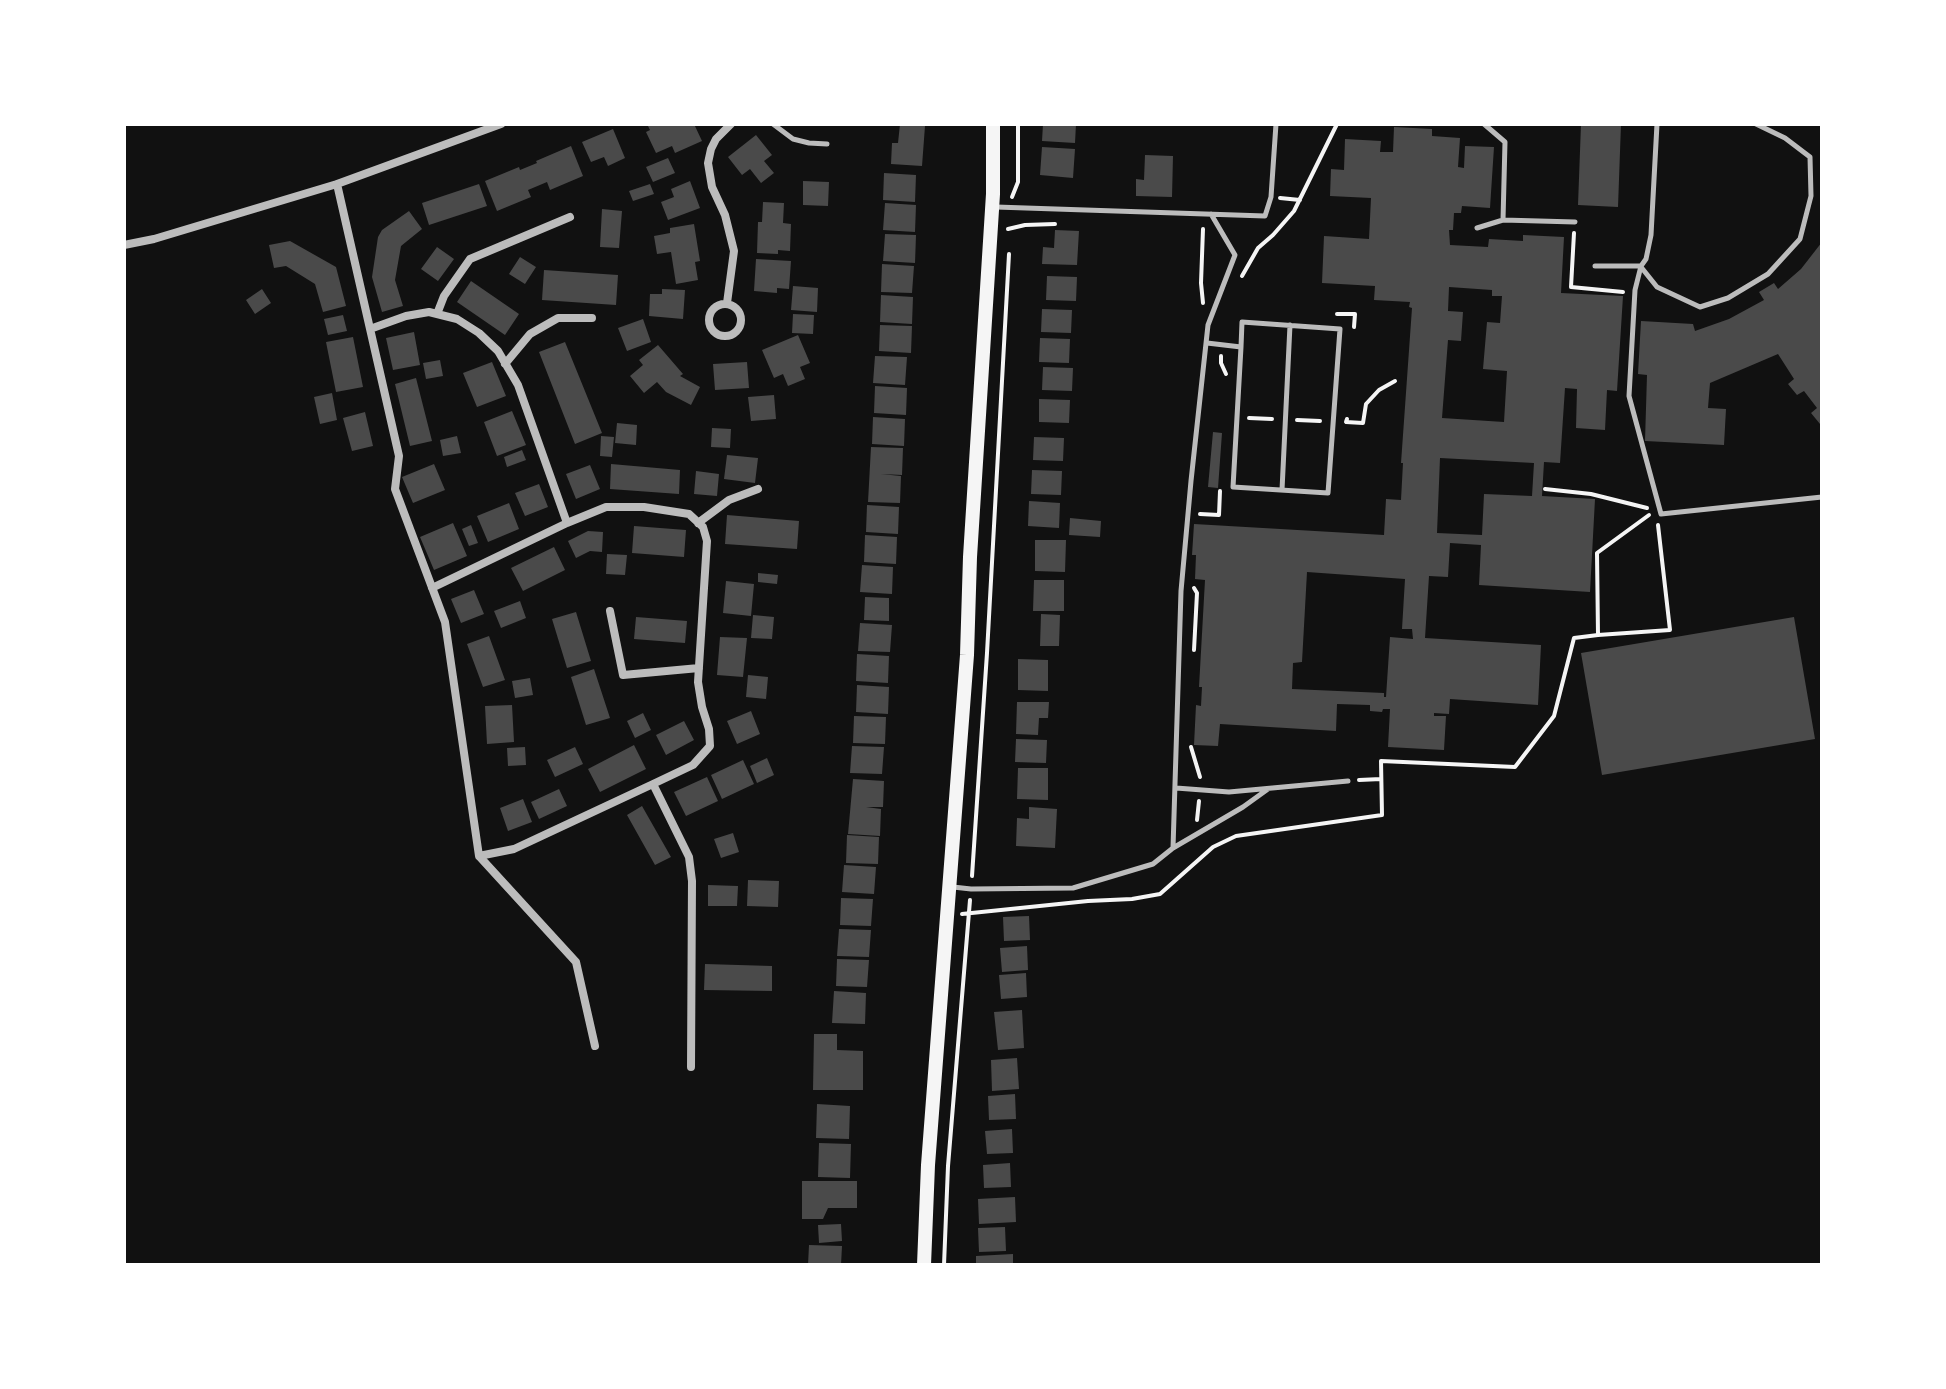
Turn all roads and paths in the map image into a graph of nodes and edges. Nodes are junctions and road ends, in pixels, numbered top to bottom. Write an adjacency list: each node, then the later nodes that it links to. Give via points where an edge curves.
1 (501, 124): 12 (street)
2 (731, 124): 25 (street, via 716,139 708,163 734,251)
3 (773, 124): 11 (lane, via 793,139)
4 (993, 124): 14 (main road)
5 (1018, 124): 13 (path, via 1018,182)
6 (1276, 124): 15 (lane, via 1265,216)
7 (1337, 124): 23 (path, via 1294,211 1258,248)
8 (1484, 124): 17 (lane, via 1505,142)
9 (1657, 124): 22 (lane, via 1651,235)
10 (1756, 124): 22 (lane, via 1810,157 1811,196 1800,239 1768,274 1728,298 1700,307 1657,287)
11 (827, 144)
12 (337, 184): 20 (street); 29 (street)
13 (1012, 195)
14 (991, 206): 15 (lane); 63 (main road)
15 (1211, 214): 30 (lane, via 1235,255 1208,325)
16 (570, 217): 26 (street, via 470,259)
17 (1503, 220): 18 (lane); 19 (lane)
18 (1574, 225): 24 (path, via 1571,287)
19 (1477, 228)
20 (124, 245)
21 (1595, 266): 22 (lane)
22 (1641, 266): 39 (lane, via 1629,396 1661,514)
23 (1238, 283)
24 (1629, 293)
25 (727, 303): 25 (street, via 742,319 735,333 724,336 714,332 709,318 713,309)
26 (437, 314): 29 (street, via 406,316); 32 (street, via 479,333)
27 (592, 318): 32 (street, via 558,318 530,334)
28 (1290, 325): 31 (lane, via 1242,322); 38 (lane); 38 (lane, via 1340,329 1328,493)
29 (370, 329): 44 (street, via 399,456 395,489)
30 (1207, 343): 31 (lane); 55 (lane, via 1181,591)
31 (1241, 347): 38 (lane, via 1233,487)
32 (505, 364): 41 (street, via 518,385)
33 (1226, 371): 34 (path)
34 (1225, 386)
35 (1220, 486): 40 (path, via 1219,515)
36 (758, 489): 42 (street, via 729,500)
37 (1545, 489): 47 (path, via 1591,494 1656,511 1597,553)
38 (1282, 490)
39 (1822, 497)
40 (1192, 514)
41 (567, 523): 42 (street, via 606,507 689,514); 44 (street)
42 (698, 523): 49 (street, via 707,541)
43 (1658, 525): 47 (path, via 1670,630)
44 (432, 588): 61 (street, via 445,622)
45 (610, 611): 49 (street, via 623,675)
46 (1196, 616): 48 (path)
47 (1598, 635): 51 (path, via 1574,638 1554,716 1515,767 1381,761)
48 (1193, 659)
49 (699, 668): 54 (street, via 710,746 693,765)
50 (1191, 740): 52 (path)
51 (1381, 779): 53 (path); 62 (path, via 1382,815 1236,836)
52 (1201, 780)
53 (1348, 781): 56 (lane)
54 (653, 784): 61 (street, via 514,849); 66 (street, via 689,857)
55 (1176, 788): 56 (lane); 59 (lane)
56 (1269, 788): 59 (lane)
57 (1200, 794): 58 (path)
58 (1197, 824)
59 (1173, 848): 63 (lane, via 1153,864 1073,888)
60 (1197, 851): 62 (path)
61 (479, 856): 65 (street, via 576,962)
62 (1202, 857): 64 (path, via 1160,894)
63 (950, 886): 64 (main road)
64 (947, 913): 67 (main road)
65 (595, 1046)
66 (691, 1067)
67 (924, 1265)

